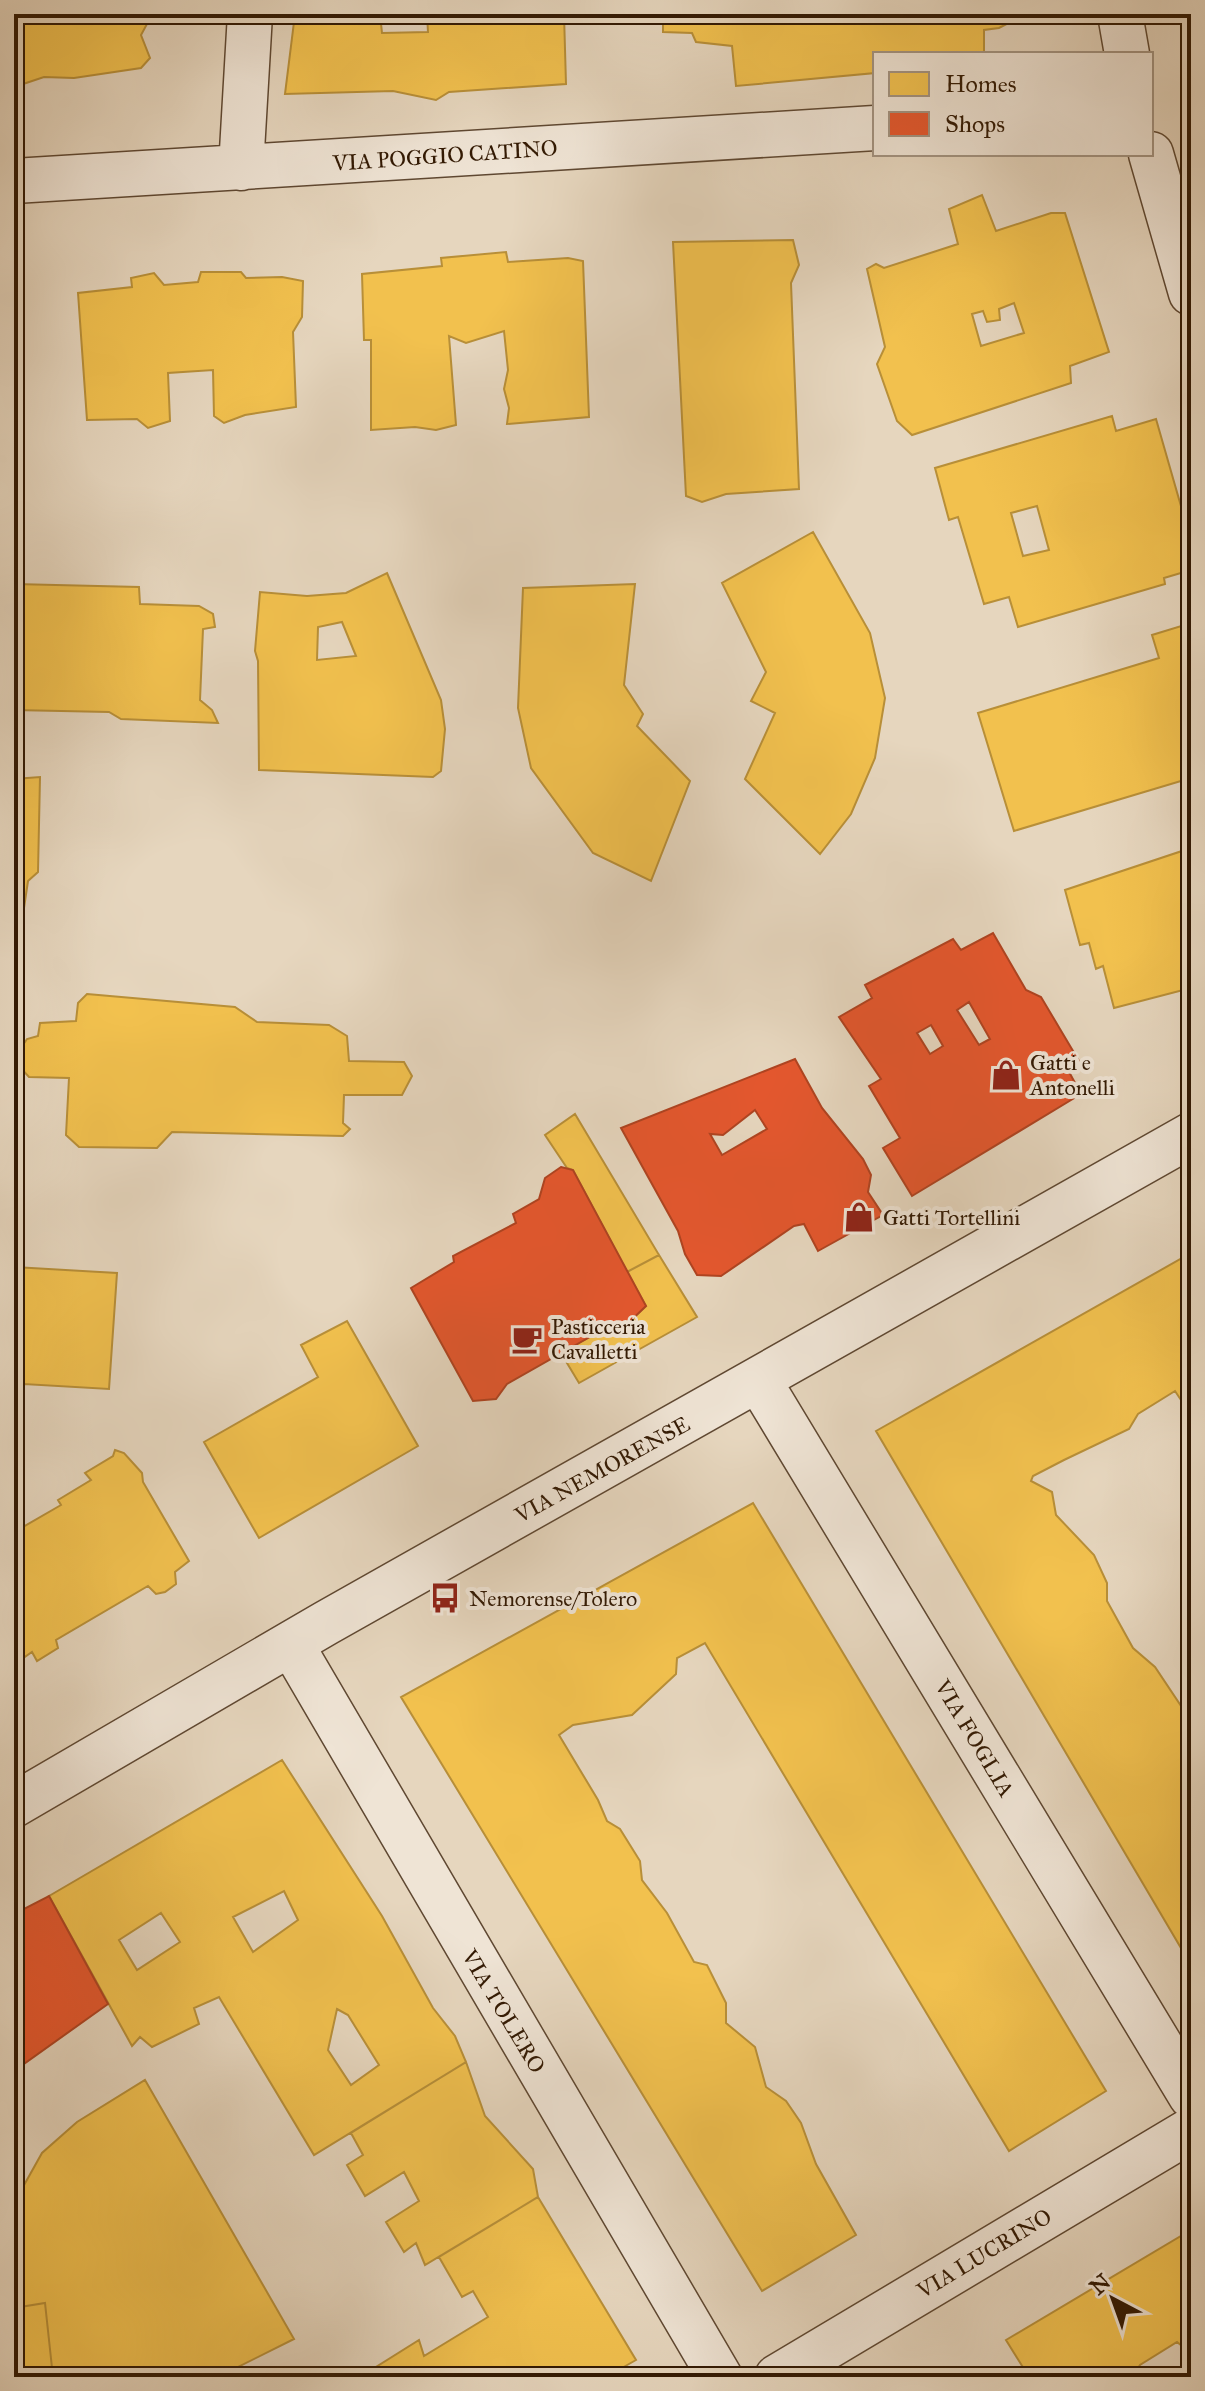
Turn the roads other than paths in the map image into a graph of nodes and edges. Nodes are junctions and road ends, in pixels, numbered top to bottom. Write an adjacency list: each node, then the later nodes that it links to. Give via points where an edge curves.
1 (250, 14): 6 (street)
2 (1120, 14): 3 (street)
3 (1127, 52)
4 (873, 128): 6 (street, VIA POGGIO CATINO)
5 (1152, 156): 8 (street)
6 (241, 168): 7 (street, VIA POGGIO CATINO)
7 (14, 181)
8 (1191, 293)
9 (1191, 1135): 10 (street, VIA NEMORENSE)
10 (759, 1381): 11 (street, VIA NEMORENSE); 13 (street, VIA FOGLIA)
11 (291, 1644): 12 (street, VIA NEMORENSE); 15 (street, VIA TOLERO)
12 (14, 1805)
13 (1191, 2096)
14 (1191, 2130): 16 (street, VIA LUCRINO)
15 (720, 2377)
16 (777, 2377)

